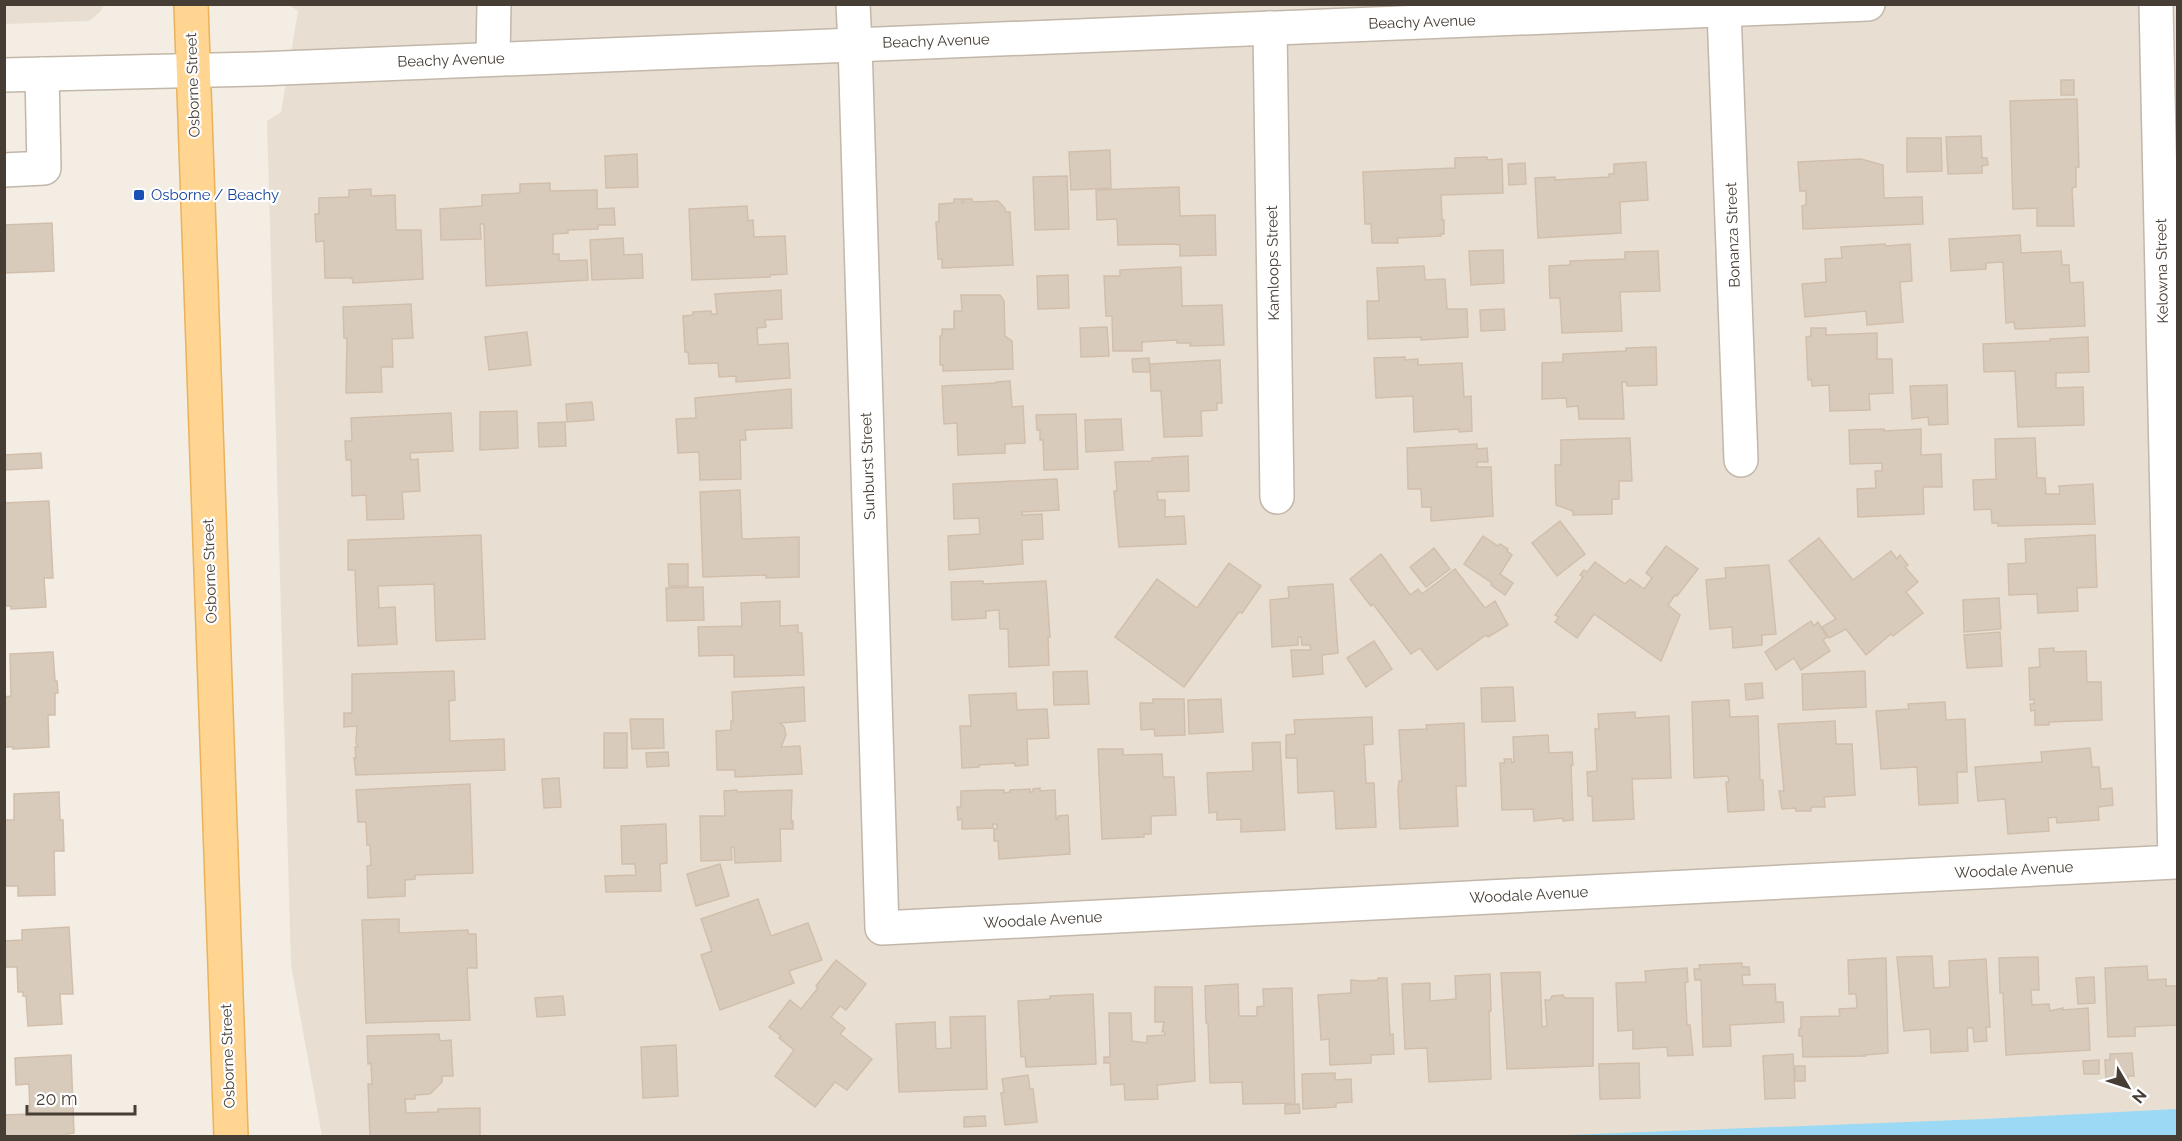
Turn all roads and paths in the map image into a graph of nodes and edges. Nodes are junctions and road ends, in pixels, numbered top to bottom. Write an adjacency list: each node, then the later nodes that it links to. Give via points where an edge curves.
1 (191, 4): 10 (main road, Osborne Street)
2 (494, 4): 9 (street)
3 (853, 4): 8 (street, Sunburst Street)
4 (1868, 4): 6 (street, Beachy Avenue)
5 (2156, 4): 16 (street, Kelowna Street)
6 (1724, 10): 7 (street, Beachy Avenue); 14 (street, Bonanza Street)
7 (1270, 28): 8 (street, Beachy Avenue); 15 (street, Kamloops Street)
8 (855, 44): 9 (street, Beachy Avenue); 17 (street, Sunburst Street)
9 (493, 59): 10 (street, Beachy Avenue)
10 (192, 71): 11 (street, Beachy Avenue); 18 (main road, Osborne Street)
11 (42, 74): 12 (street, Beachy Avenue); 13 (street, via 44,168)
12 (4, 75)
13 (4, 170)
14 (1741, 460)
15 (1277, 497)
16 (2175, 862): 17 (street, Woodale Avenue)
17 (882, 928)
18 (231, 1137)

